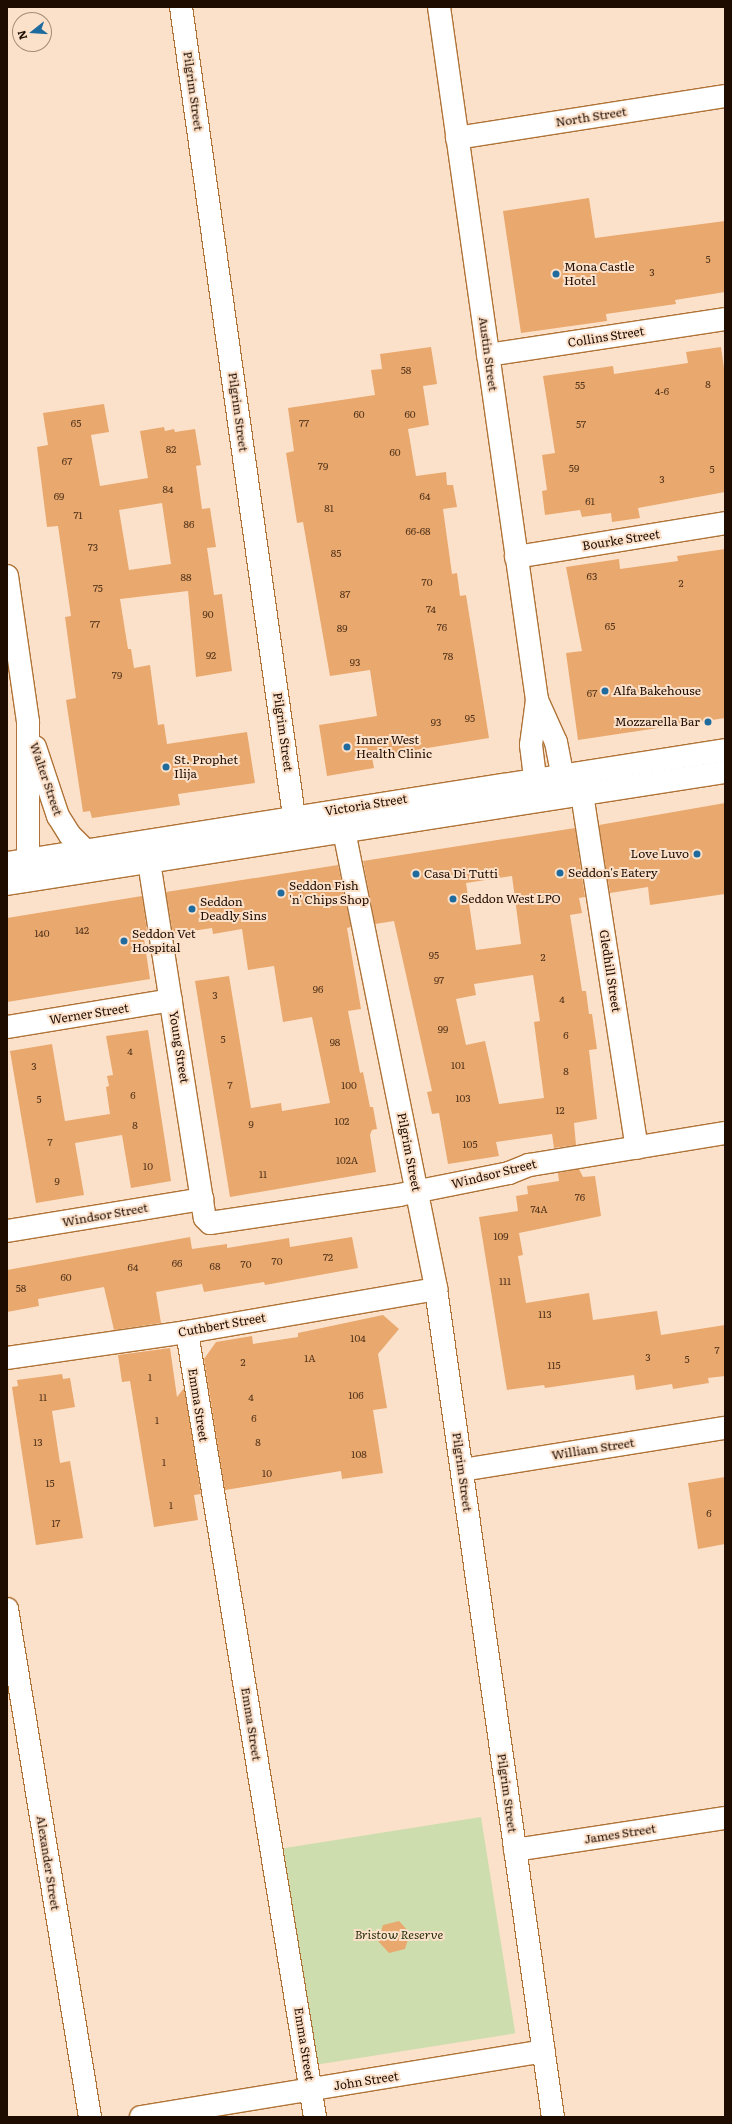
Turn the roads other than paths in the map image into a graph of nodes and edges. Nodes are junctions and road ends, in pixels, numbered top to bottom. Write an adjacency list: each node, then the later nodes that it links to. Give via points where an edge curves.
1 (181, 7): 18 (street, Pilgrim Street)
2 (439, 7): 4 (street, Austin Street)
3 (725, 96): 4 (street, North Street)
4 (457, 138): 6 (street, Austin Street)
5 (725, 319): 6 (street, Collins Street)
6 (488, 355): 8 (street, Austin Street)
7 (725, 523): 8 (street, Bourke Street)
8 (516, 557): 10 (street, Austin Street)
9 (8, 586): 11 (street, Walter Street)
10 (537, 700): 14 (street, Austin Street); 15 (street, Austin Street, via 531,745)
11 (28, 722): 20 (street, Walter Street, via 55,809 67,831); 23 (street, Walter Street)
12 (725, 750): 14 (street, Victoria Street)
13 (725, 772): 16 (street, Victoria Street)
14 (571, 773): 15 (street, Victoria Street); 16 (street, Gledhill Street); 17 (street)
15 (536, 778): 17 (street); 18 (street, Victoria Street)
16 (582, 794): 17 (street, Victoria Street); 28 (street, Gledhill Street)
17 (550, 799): 19 (street, Victoria Street)
18 (294, 816): 20 (street, Victoria Street)
19 (344, 831): 21 (street, Victoria Street); 29 (street, Pilgrim Street)
20 (86, 851): 23 (street, Victoria Street)
21 (149, 862): 23 (street, Victoria Street); 25 (street, Young Street)
22 (7, 864): 23 (street, Victoria Street)
23 (29, 870): 24 (street, Victoria Street)
24 (7, 884)
25 (171, 1000): 26 (street, Werner Street); 30 (street, Young Street)
26 (7, 1027)
27 (725, 1134): 28 (street, Windsor Street)
28 (637, 1148): 29 (street, Windsor Street, via 528,1165 509,1173)
29 (417, 1192): 31 (street, Windsor Street); 33 (street, Pilgrim Street)
30 (202, 1198): 31 (street, Young Street, via 205,1218); 32 (street, Windsor Street)
31 (216, 1224)
32 (7, 1231)
33 (436, 1289): 34 (street, Cuthbert Street); 37 (street, Pilgrim Street)
34 (186, 1332): 35 (street, Cuthbert Street); 42 (street, Emma Street)
35 (7, 1358)
36 (725, 1428): 37 (street, William Street)
37 (462, 1470): 40 (street, Pilgrim Street)
38 (7, 1609): 43 (street, Alexander Street)
39 (725, 1818): 40 (street, James Street)
40 (515, 1850): 41 (street, Pilgrim Street)
41 (544, 2051): 42 (street, John Street); 46 (street, Pilgrim Street)
42 (311, 2090): 44 (street, John Street); 45 (street, Emma Street)
43 (90, 2117)
44 (141, 2117)
45 (315, 2117)
46 (553, 2117)

